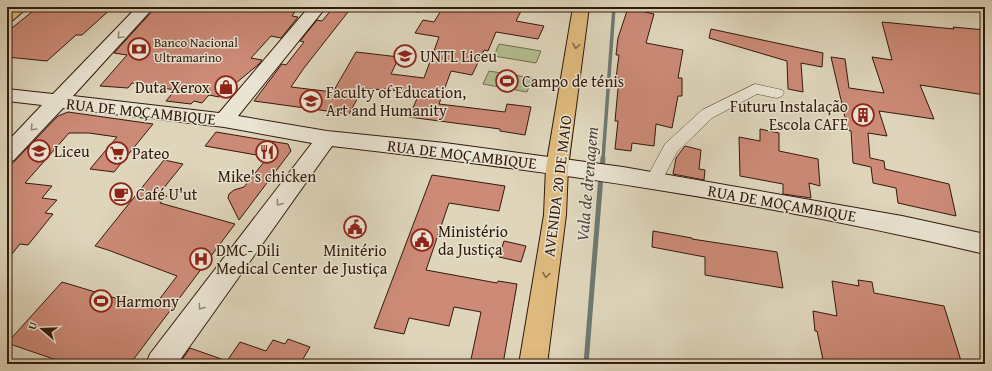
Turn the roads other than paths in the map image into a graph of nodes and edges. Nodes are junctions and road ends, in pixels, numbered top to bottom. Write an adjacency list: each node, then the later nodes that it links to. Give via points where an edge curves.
1 (20, 7): 7 (main road)
2 (146, 7): 10 (street, one-way to 10)
3 (318, 7): 11 (street)
4 (410, 7): 5 (street)
5 (423, 7)
6 (582, 7): 14 (main road, AVENIDA 20 DE MAIO, one-way to 14)
7 (7, 17)
8 (777, 94): 15 (street, via 755,89 708,114 671,148)
9 (7, 95): 10 (street, RUA DE MOÇAMBIQUE)
10 (58, 102): 11 (street, RUA DE MOÇAMBIQUE); 13 (street, one-way to 13)
11 (224, 120): 12 (street, RUA DE MOÇAMBIQUE)
12 (327, 138): 14 (street, RUA DE MOÇAMBIQUE); 17 (street, one-way to 17)
13 (7, 155)
14 (557, 167): 15 (street, RUA DE MOÇAMBIQUE); 18 (main road, AVENIDA 20 DE MAIO, one-way to 18, via 555,215)
15 (653, 181): 16 (street, RUA DE MOÇAMBIQUE, via 902,225)
16 (985, 244)
17 (160, 364)
18 (533, 364)

